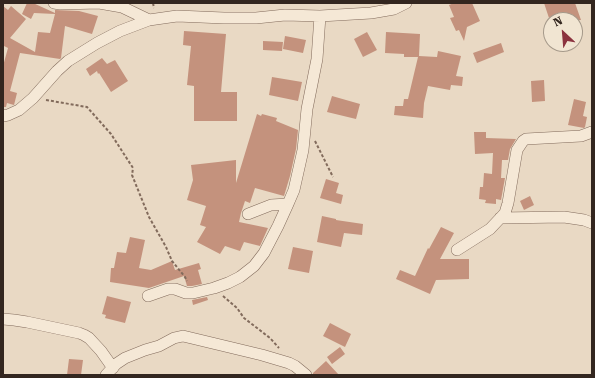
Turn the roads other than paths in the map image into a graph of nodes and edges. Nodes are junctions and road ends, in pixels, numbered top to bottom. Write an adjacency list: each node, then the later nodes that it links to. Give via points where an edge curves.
1 (54, 3): 4 (street, via 99,3 122,7)
2 (406, 3): 3 (street, via 394,9)
3 (320, 16): 4 (street, via 177,16); 7 (street, via 302,150 294,190)
4 (149, 20): 5 (street, via 120,31 68,61 19,110)
5 (3, 116)
6 (592, 132): 9 (street, via 581,136 523,141 518,150 508,203 505,213)
7 (288, 204): 8 (street, via 271,205); 12 (street, via 264,253 254,266 240,277 214,288 193,293 168,289)
8 (248, 214)
9 (500, 218): 10 (street, via 564,217); 11 (street, via 490,229)
10 (592, 224)
11 (457, 250)
12 (148, 296)
13 (3, 319): 14 (street, via 84,335 101,351)
14 (110, 371): 15 (street, via 124,358 183,336 289,363)
15 (306, 375)

